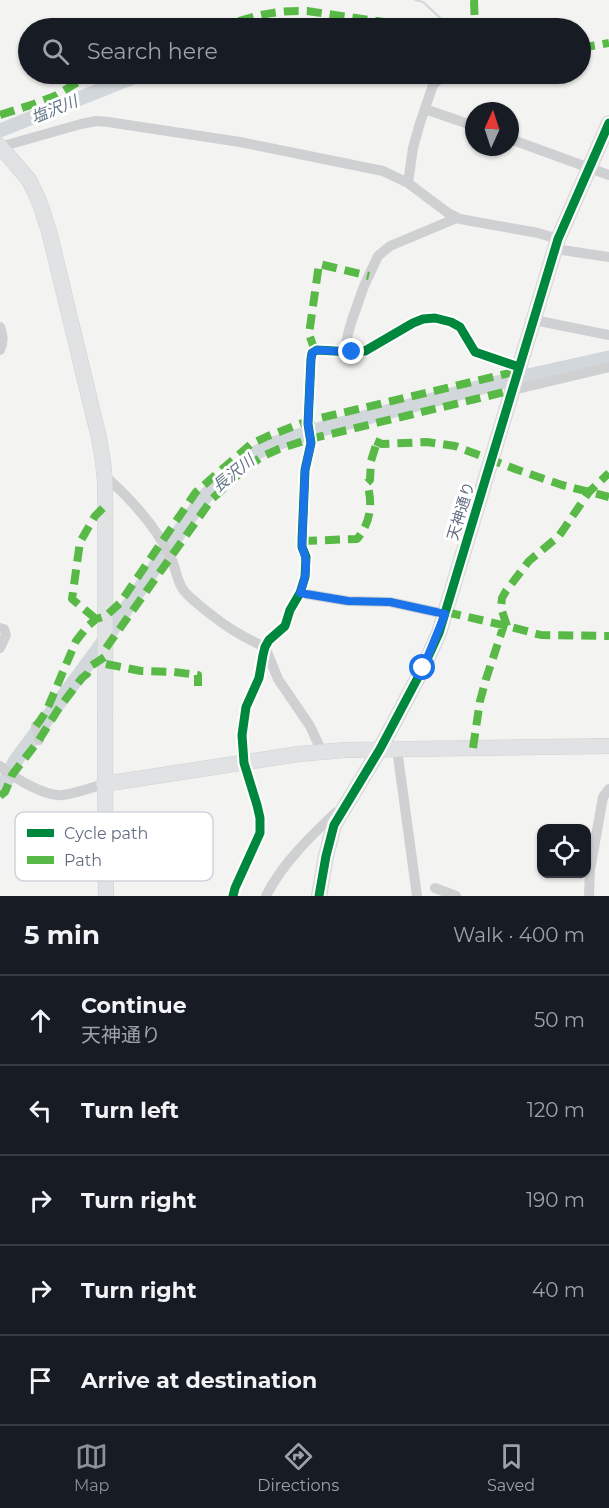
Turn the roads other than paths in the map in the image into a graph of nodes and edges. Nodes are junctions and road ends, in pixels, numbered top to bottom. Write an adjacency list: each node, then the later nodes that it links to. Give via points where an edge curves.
1 (434, 84): 2 (street)
2 (425, 109): 3 (street); 9 (street)
3 (465, 123)
4 (609, 123): 7 (street, 天神通り)
5 (519, 142): 7 (street)
6 (0, 146): 9 (street, via 81,124 108,122 240,142 383,171); 21 (street, via 28,180 49,231)
7 (589, 167): 8 (street); 11 (street, 天神通り)
8 (609, 175)
9 (408, 183): 10 (street)
10 (457, 218): 11 (street, via 538,233); 17 (street, via 390,246 378,256 352,320)
11 (556, 244): 12 (street); 13 (street, 天神通り)
12 (609, 258)
13 (534, 320): 15 (street); 19 (street, 天神通り)
14 (0, 327): 16 (street)
15 (609, 335)
16 (0, 350)
17 (345, 351): 19 (street, via 364,351 413,323 435,318 460,327 475,352); 22 (street, via 312,353 308,424 311,443 305,470 302,541 306,557)
18 (609, 367): 20 (street)
19 (519, 369): 20 (street, 天神通り)
20 (513, 389): 23 (street, 天神通り)
21 (105, 476): 25 (street, via 144,516 164,545 186,593 224,625); 35 (street)
22 (300, 593): 23 (street, via 348,601 390,602); 25 (street, via 285,626)
23 (445, 614): 30 (street, 天神通り, via 423,668)
24 (0, 628): 26 (street, via 6,635)
25 (265, 647): 32 (street, via 278,679 310,726); 33 (street, via 259,678 246,707)
26 (0, 648)
27 (36, 726): 28 (street)
28 (39, 739)
29 (609, 746): 31 (street)
30 (380, 749): 31 (street); 32 (street); 37 (street, 天神通り)
31 (397, 749): 45 (street)
32 (322, 752): 33 (street)
33 (244, 763): 35 (street); 42 (street, via 260,818 260,833)
34 (5, 770): 35 (street, via 48,794 62,795)
35 (104, 784): 38 (street)
36 (609, 789): 47 (street, via 603,797)
37 (344, 808): 43 (street, via 334,813 299,849); 44 (street, 天神通り, via 330,838)
38 (104, 812)
39 (106, 881): 41 (street)
40 (435, 888): 46 (street)
41 (106, 896)
42 (233, 896)
43 (266, 896)
44 (320, 896)
45 (417, 896)
46 (456, 896)
47 (589, 896)

